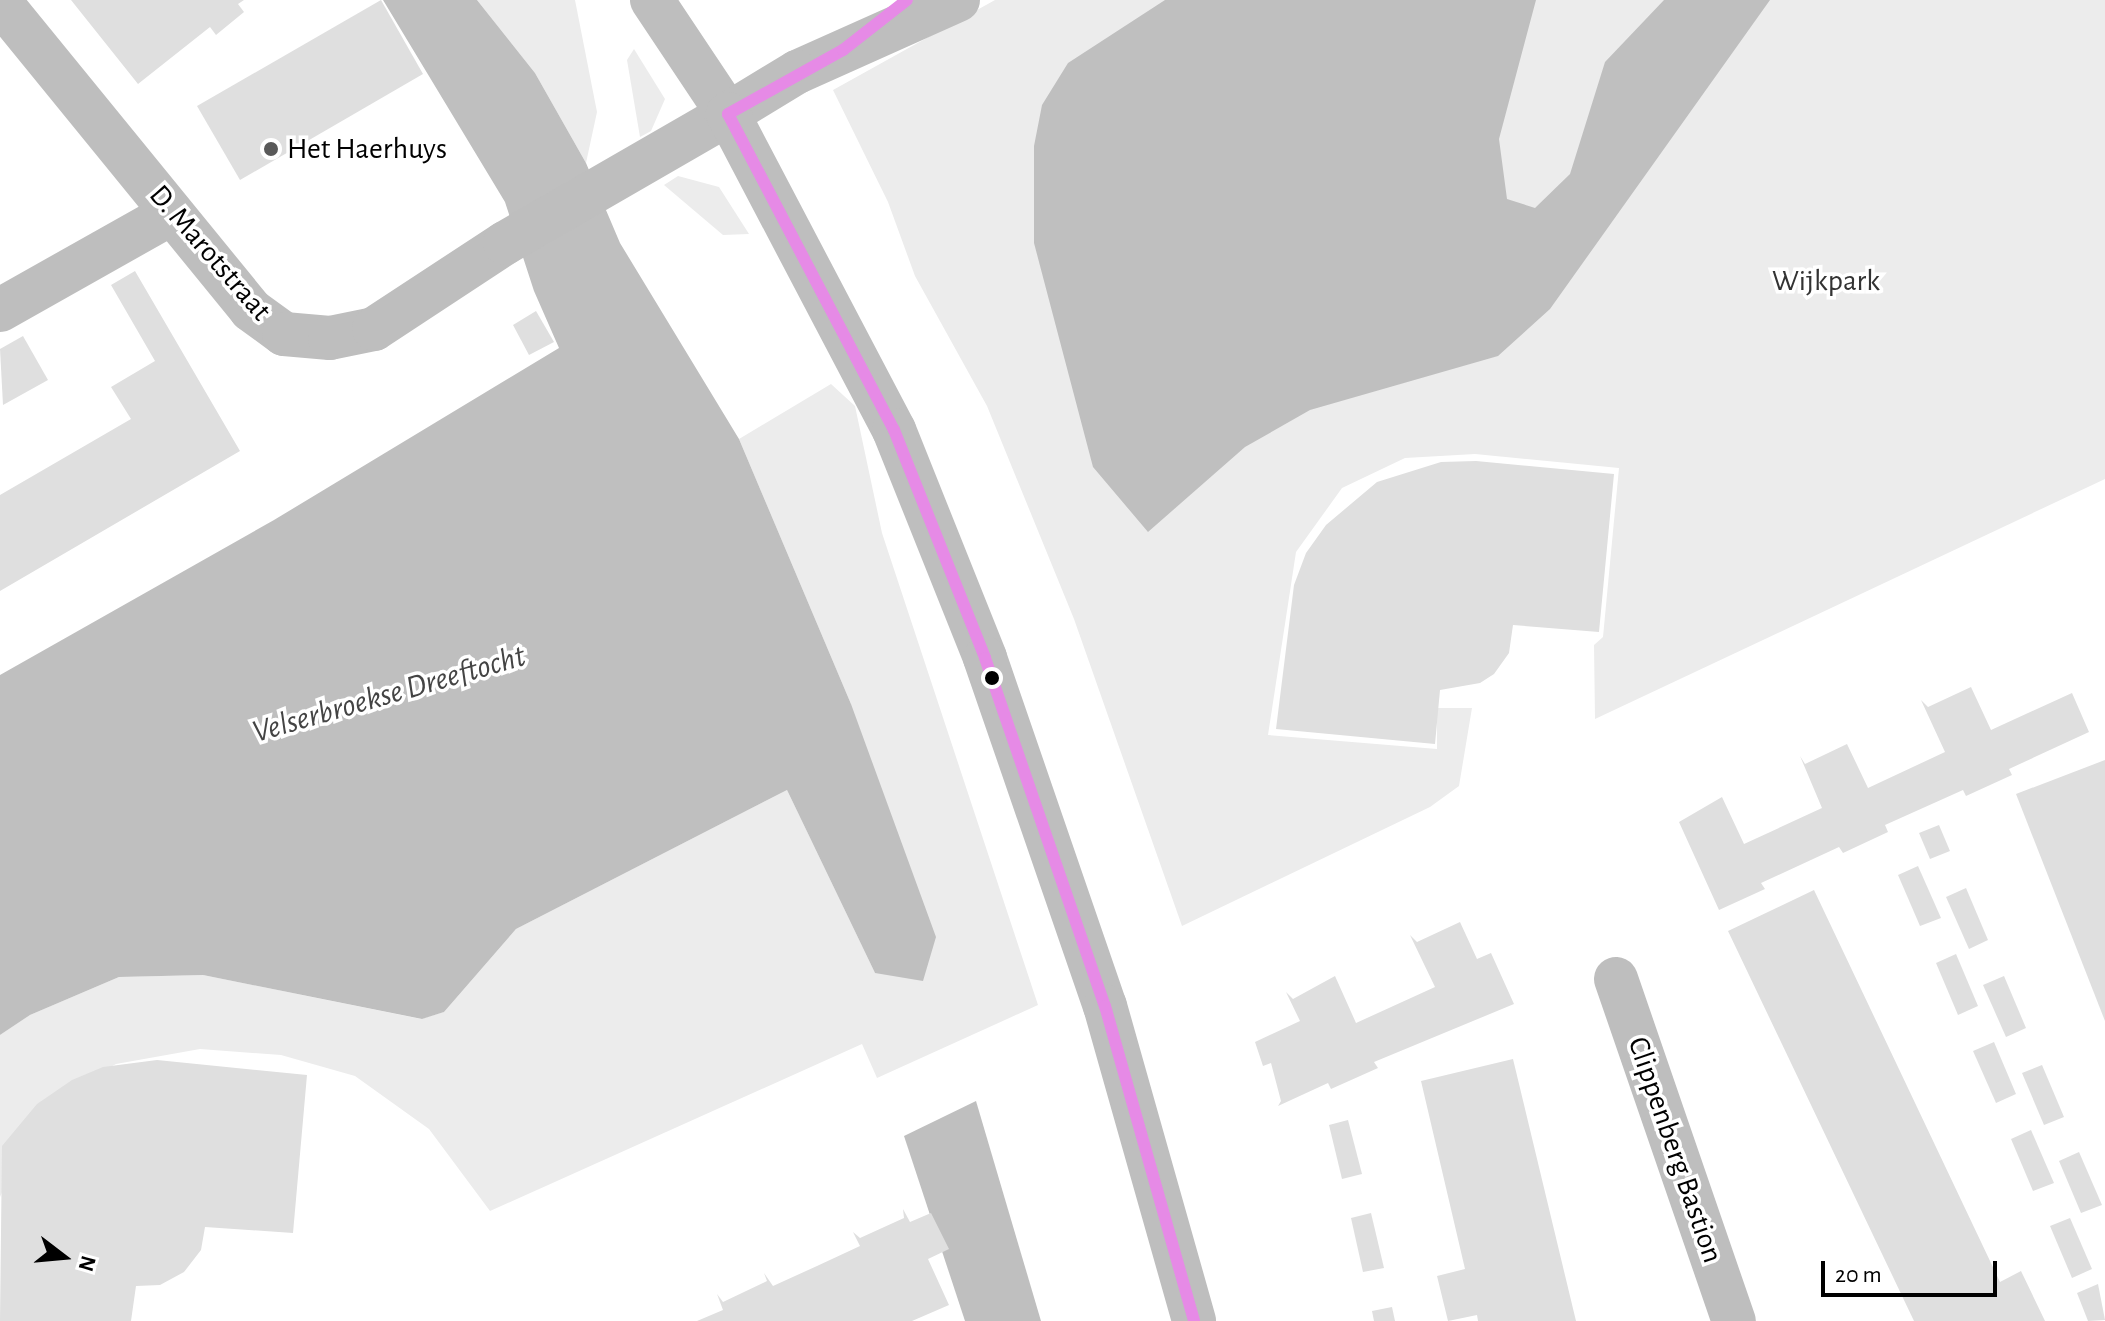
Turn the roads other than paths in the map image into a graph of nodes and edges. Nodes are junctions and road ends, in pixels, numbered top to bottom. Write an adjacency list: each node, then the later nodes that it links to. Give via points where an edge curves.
1 (652, 0): 6 (street)
2 (907, 0): 5 (street)
3 (958, 0): 5 (street)
4 (0, 2): 7 (street, D. Marotstraat)
5 (843, 50): 6 (street, D. Marotstraat)
6 (728, 114): 7 (street, D. Marotstraat, via 505,243 374,329 330,338 284,334 251,310); 10 (street, via 894,430 985,658 1105,1006)
7 (172, 213): 8 (street)
8 (0, 310)
9 (1616, 979): 11 (street, Clippenberg Bastion)
10 (1194, 1321)
11 (1734, 1321)

